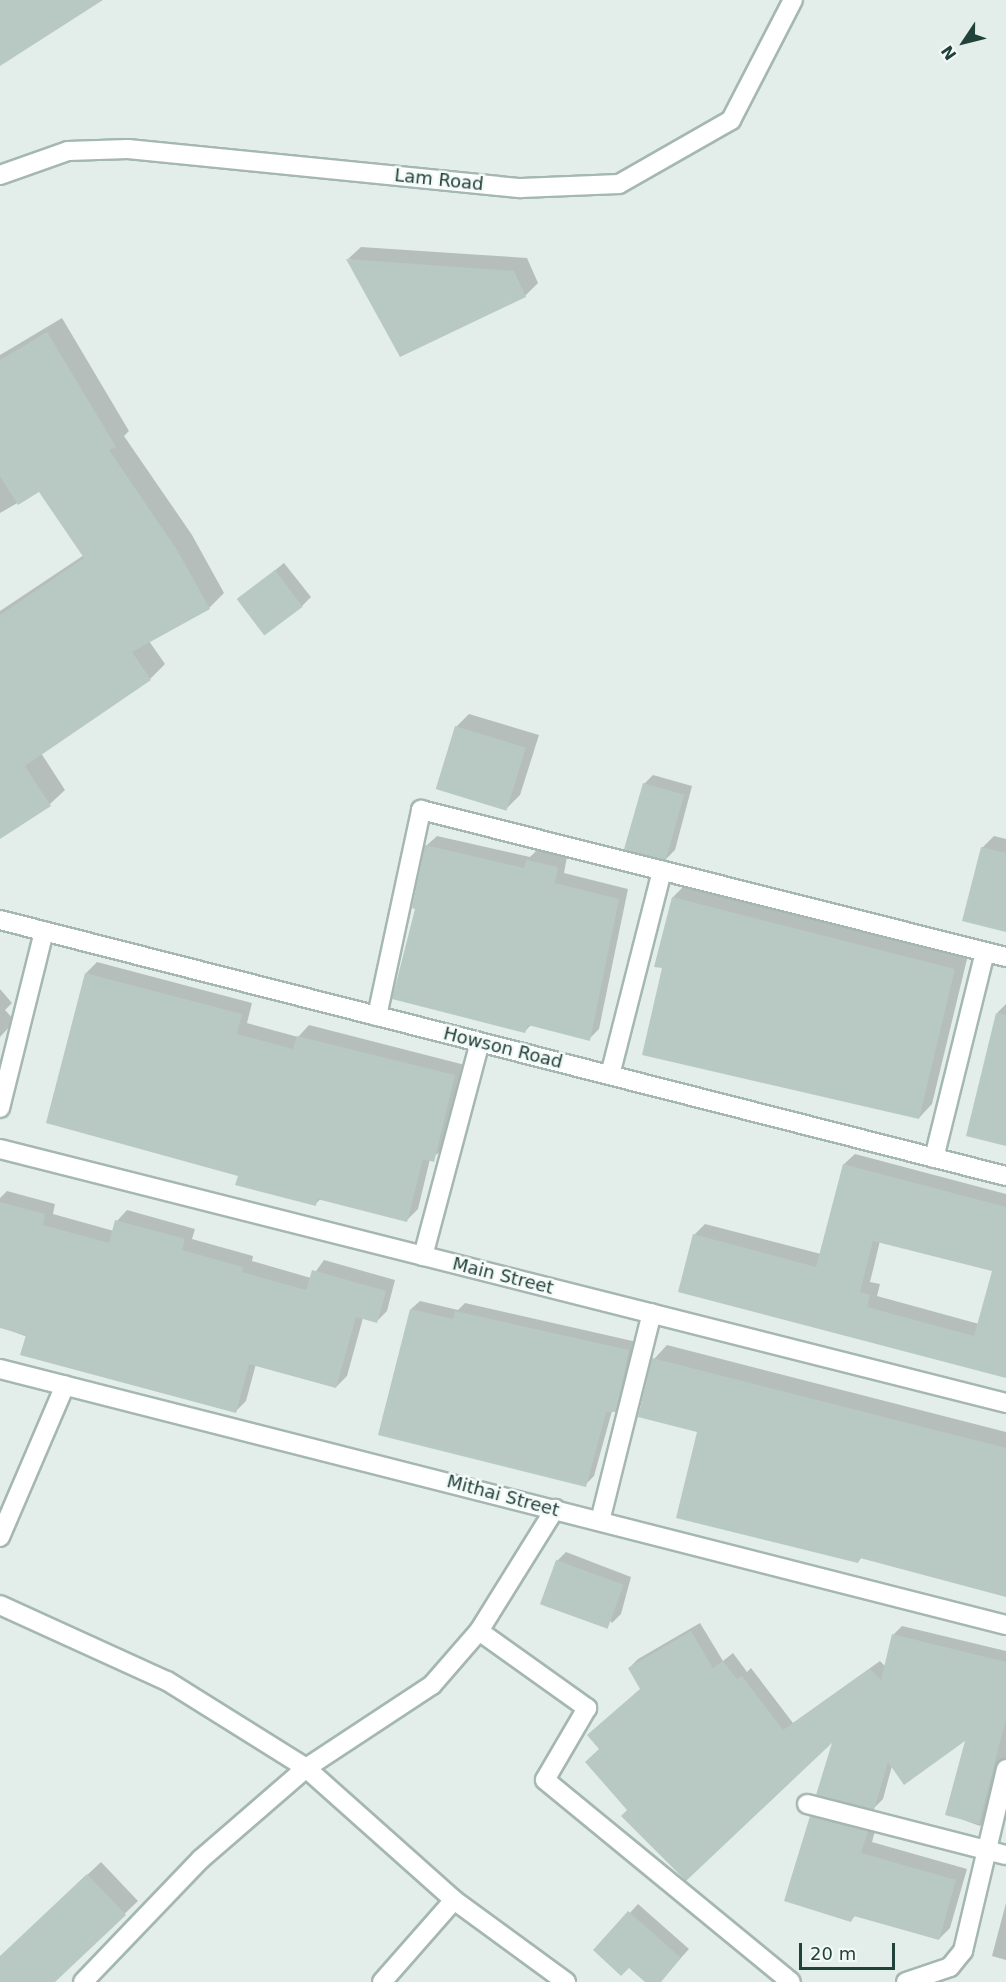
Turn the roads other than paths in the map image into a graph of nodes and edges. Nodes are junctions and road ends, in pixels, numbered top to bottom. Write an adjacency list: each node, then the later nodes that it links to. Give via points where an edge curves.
1 (794, 0): 2 (street, Lam Road, via 732,120 619,184 521,188 128,149 68,151)
2 (0, 175)
3 (662, 871): 6 (street); 8 (street, via 421,810); 10 (street)
4 (0, 920): 5 (street, Howson Road)
5 (44, 931): 8 (street, Howson Road); 11 (street)
6 (985, 952): 7 (street); 13 (street)
7 (1006, 957)
8 (377, 1016): 9 (street, Howson Road)
9 (480, 1042): 10 (street, Howson Road); 15 (street)
10 (610, 1075): 13 (street, Howson Road)
11 (0, 1108)
12 (0, 1149): 15 (street, Main Street)
13 (934, 1158): 14 (street, Howson Road)
14 (1006, 1176)
15 (423, 1256): 16 (street, Main Street)
16 (652, 1313): 19 (street, Main Street); 21 (street)
17 (0, 1368): 18 (street, Mithai Street)
18 (65, 1385): 20 (street, Mithai Street); 22 (street)
19 (1006, 1403)
20 (555, 1509): 21 (street, Mithai Street); 25 (street)
21 (600, 1521): 24 (street, Mithai Street)
22 (0, 1538)
23 (0, 1605): 26 (street, via 167,1682)
24 (1006, 1625)
25 (479, 1631): 26 (street, via 432,1685 394,1714); 35 (street, via 587,1708 545,1780)
26 (306, 1768): 31 (street); 32 (street, via 201,1859)
27 (1006, 1769): 29 (street)
28 (807, 1804): 29 (street)
29 (985, 1850): 30 (street); 36 (street, via 963,1951 950,1967)
30 (1006, 1855)
31 (454, 1900): 33 (street); 34 (street)
32 (83, 1982)
33 (382, 1982)
34 (566, 1982)
35 (791, 1982)
36 (906, 1982)

